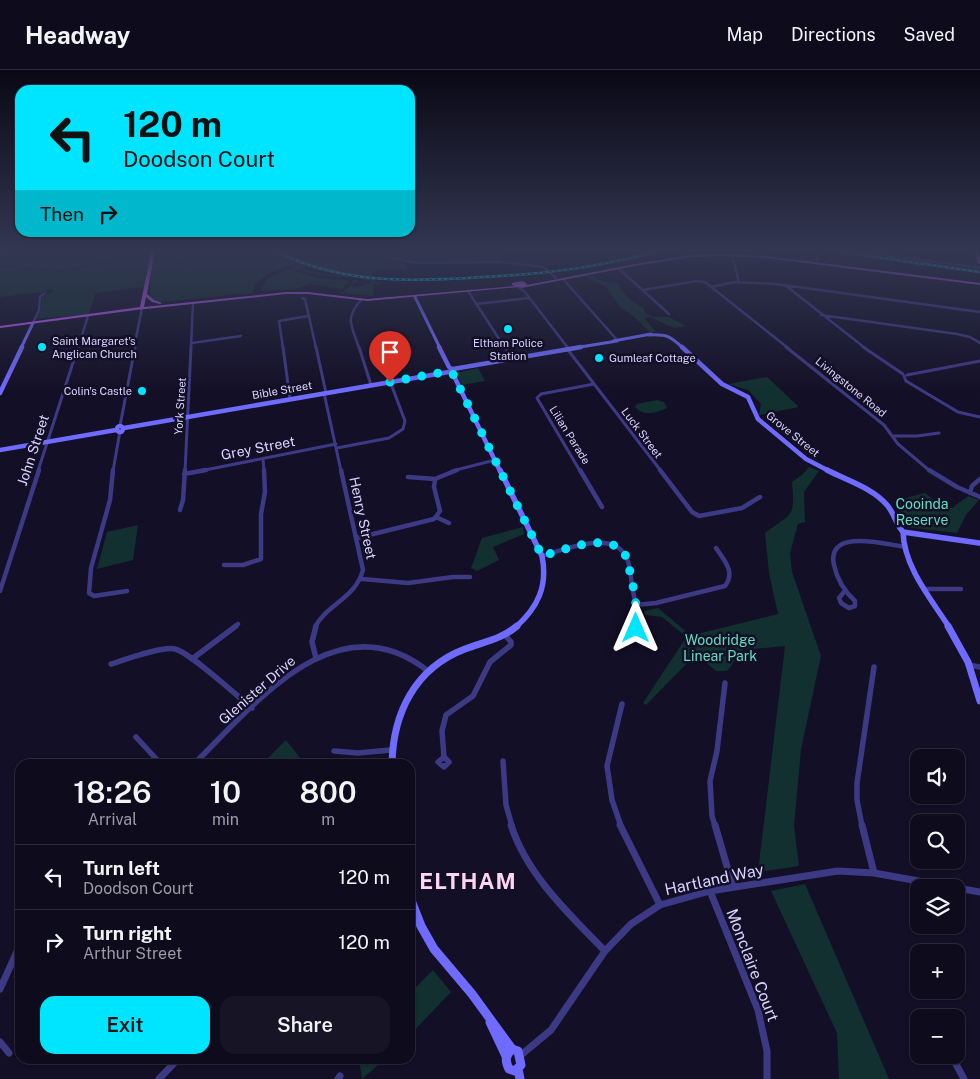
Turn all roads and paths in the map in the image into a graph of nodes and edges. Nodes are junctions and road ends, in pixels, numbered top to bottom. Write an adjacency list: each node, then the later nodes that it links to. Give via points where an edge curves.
1 (40, 299): 26 (street)
2 (145, 299): 20 (main road)
3 (153, 299): 17 (main road)
4 (202, 299): 17 (main road)
5 (221, 299): 18 (main road)
6 (303, 299): 25 (street, Henry Street)
7 (361, 299): 40 (street, via 351,311 350,320)
8 (414, 299): 36 (street)
9 (473, 299): 19 (street)
10 (519, 299): 19 (street)
11 (530, 299): 33 (street, Luck Street)
12 (579, 299): 30 (street)
13 (652, 299): 22 (street)
14 (726, 299): 48 (street, Livingstone Road, via 881,423)
15 (802, 299): 23 (street)
16 (887, 299): 21 (street)
17 (160, 303): 20 (main road)
18 (193, 303): 20 (main road); 31 (street, York Street)
19 (476, 304): 34 (street)
20 (144, 306): 24 (main road); 46 (street)
21 (980, 312)
22 (669, 314)
23 (821, 315): 32 (street, via 961,334); 37 (street, via 874,356)
24 (88, 316): 26 (main road); 49 (street, John Street)
25 (308, 316): 42 (street, Henry Street); 43 (street, via 279,321)
26 (31, 323): 27 (main road); 41 (street)
27 (0, 327)
28 (665, 334): 30 (street, Bible Street); 65 (street, Grove Street, via 722,384 748,397 758,418 802,456 876,494 888,506)
29 (241, 336): 31 (street)
30 (617, 341): 33 (street, Bible Street)
31 (192, 343): 44 (street, York Street)
32 (980, 343)
33 (568, 350): 34 (street, Bible Street); 39 (street, Luck Street)
34 (513, 360): 36 (street, Bible Street)
35 (980, 361): 37 (street)
36 (451, 371): 38 (street, Bible Street); 53 (street)
37 (905, 375): 45 (street, via 906,382 955,410)
38 (390, 382): 40 (street, Bible Street); 50 (street, Grey Street, via 405,421 403,429 389,438)
39 (594, 384): 59 (street, Luck Street, via 692,512 699,516 742,508); 61 (street, Lilian Parade, via 541,394 537,398)
40 (371, 385): 42 (street, Bible Street)
41 (0, 393)
42 (325, 393): 43 (street, Bible Street); 50 (street, Henry Street)
43 (290, 399): 44 (street, Bible Street)
44 (189, 417): 46 (street, Bible Street); 54 (street, York Street)
45 (979, 417)
46 (120, 429): 49 (street, Bible Street); 77 (street, via 110,500 90,568 89,592 91,595)
47 (939, 432): 48 (street)
48 (892, 436): 58 (street, Livingstone Road, via 944,482)
49 (47, 441): 51 (street, Bible Street); 76 (street, John Street)
50 (336, 446): 52 (street, Grey Street); 66 (street, Henry Street)
51 (0, 450)
52 (263, 459): 54 (street, Grey Street); 71 (street, via 265,492 261,514 261,558 244,565)
53 (495, 460): 56 (street, via 448,472); 70 (street)
54 (184, 474): 62 (street, York Street)
55 (408, 477): 56 (street)
56 (435, 479): 63 (street, via 434,488 440,508)
57 (980, 479): 58 (street)
58 (970, 493): 60 (street, Livingstone Road)
59 (760, 497)
60 (980, 497)
61 (602, 507)
62 (180, 510)
63 (436, 517): 64 (street); 66 (street)
64 (450, 523)
65 (903, 532): 67 (street); 68 (street)
66 (357, 538): 73 (street, Henry Street)
67 (980, 542)
68 (905, 547): 74 (street); 78 (street, via 858,540 837,545 831,560)
69 (716, 548): 79 (street, via 730,570 725,586)
70 (542, 556): 79 (street, via 599,542 616,545 625,554); 82 (street, via 545,581 540,598 522,623)
71 (224, 565)
72 (470, 577): 73 (street, via 408,583)
73 (362, 579): 83 (street, Henry Street, via 351,595 330,609 316,625 312,642)
74 (925, 589): 75 (street); 86 (street)
75 (961, 589)
76 (0, 591)
77 (127, 591)
78 (844, 592)
79 (636, 606): 81 (street, via 638,621)
80 (238, 624): 84 (street)
81 (633, 632)
82 (505, 635): 89 (street, via 460,650); 97 (street, via 510,645 490,662 473,696 446,715 442,731)
83 (316, 658): 89 (street, Glenister Drive, via 340,650 374,646 404,654); 93 (street, Glenister Drive)
84 (192, 659): 85 (street, via 174,649 138,655); 93 (street)
85 (111, 664)
86 (969, 665): 87 (street); 91 (street)
87 (980, 667)
88 (874, 668): 102 (street, via 857,800)
89 (428, 671): 95 (street, via 402,706 394,727)
90 (726, 683): 103 (street, via 710,782 712,816)
91 (980, 701)
92 (622, 704): 106 (street, via 609,749 608,781 618,818)
93 (252, 708): 99 (street, Glenister Drive)
94 (136, 737): 98 (street)
95 (391, 750): 96 (street); 100 (street)
96 (334, 751)
97 (444, 757)
98 (157, 759)
99 (199, 759)
100 (392, 759)
101 (503, 761): 108 (street, via 507,810 520,848 556,901)
102 (874, 873): 103 (street, Hartland Way, via 838,871); 105 (street, Hartland Way)
103 (733, 887): 104 (street, Hartland Way)
104 (710, 891): 106 (street, Hartland Way); 118 (street, Monclaire Court, via 762,1024 768,1051)
105 (980, 892)
106 (660, 905): 108 (street, Hartland Way, via 631,924)
107 (415, 911): 113 (street, via 434,949)
108 (605, 951): 113 (street, Hartland Way, via 551,1030)
109 (15, 956): 110 (street)
110 (0, 989)
111 (0, 1042): 112 (street)
112 (9, 1053)
113 (513, 1054): 116 (street, via 521,1063); 116 (street, via 506,1064)
114 (173, 1064): 117 (street)
115 (956, 1064): 119 (street)
116 (516, 1074)
117 (159, 1079)
118 (767, 1079)
119 (964, 1079)

